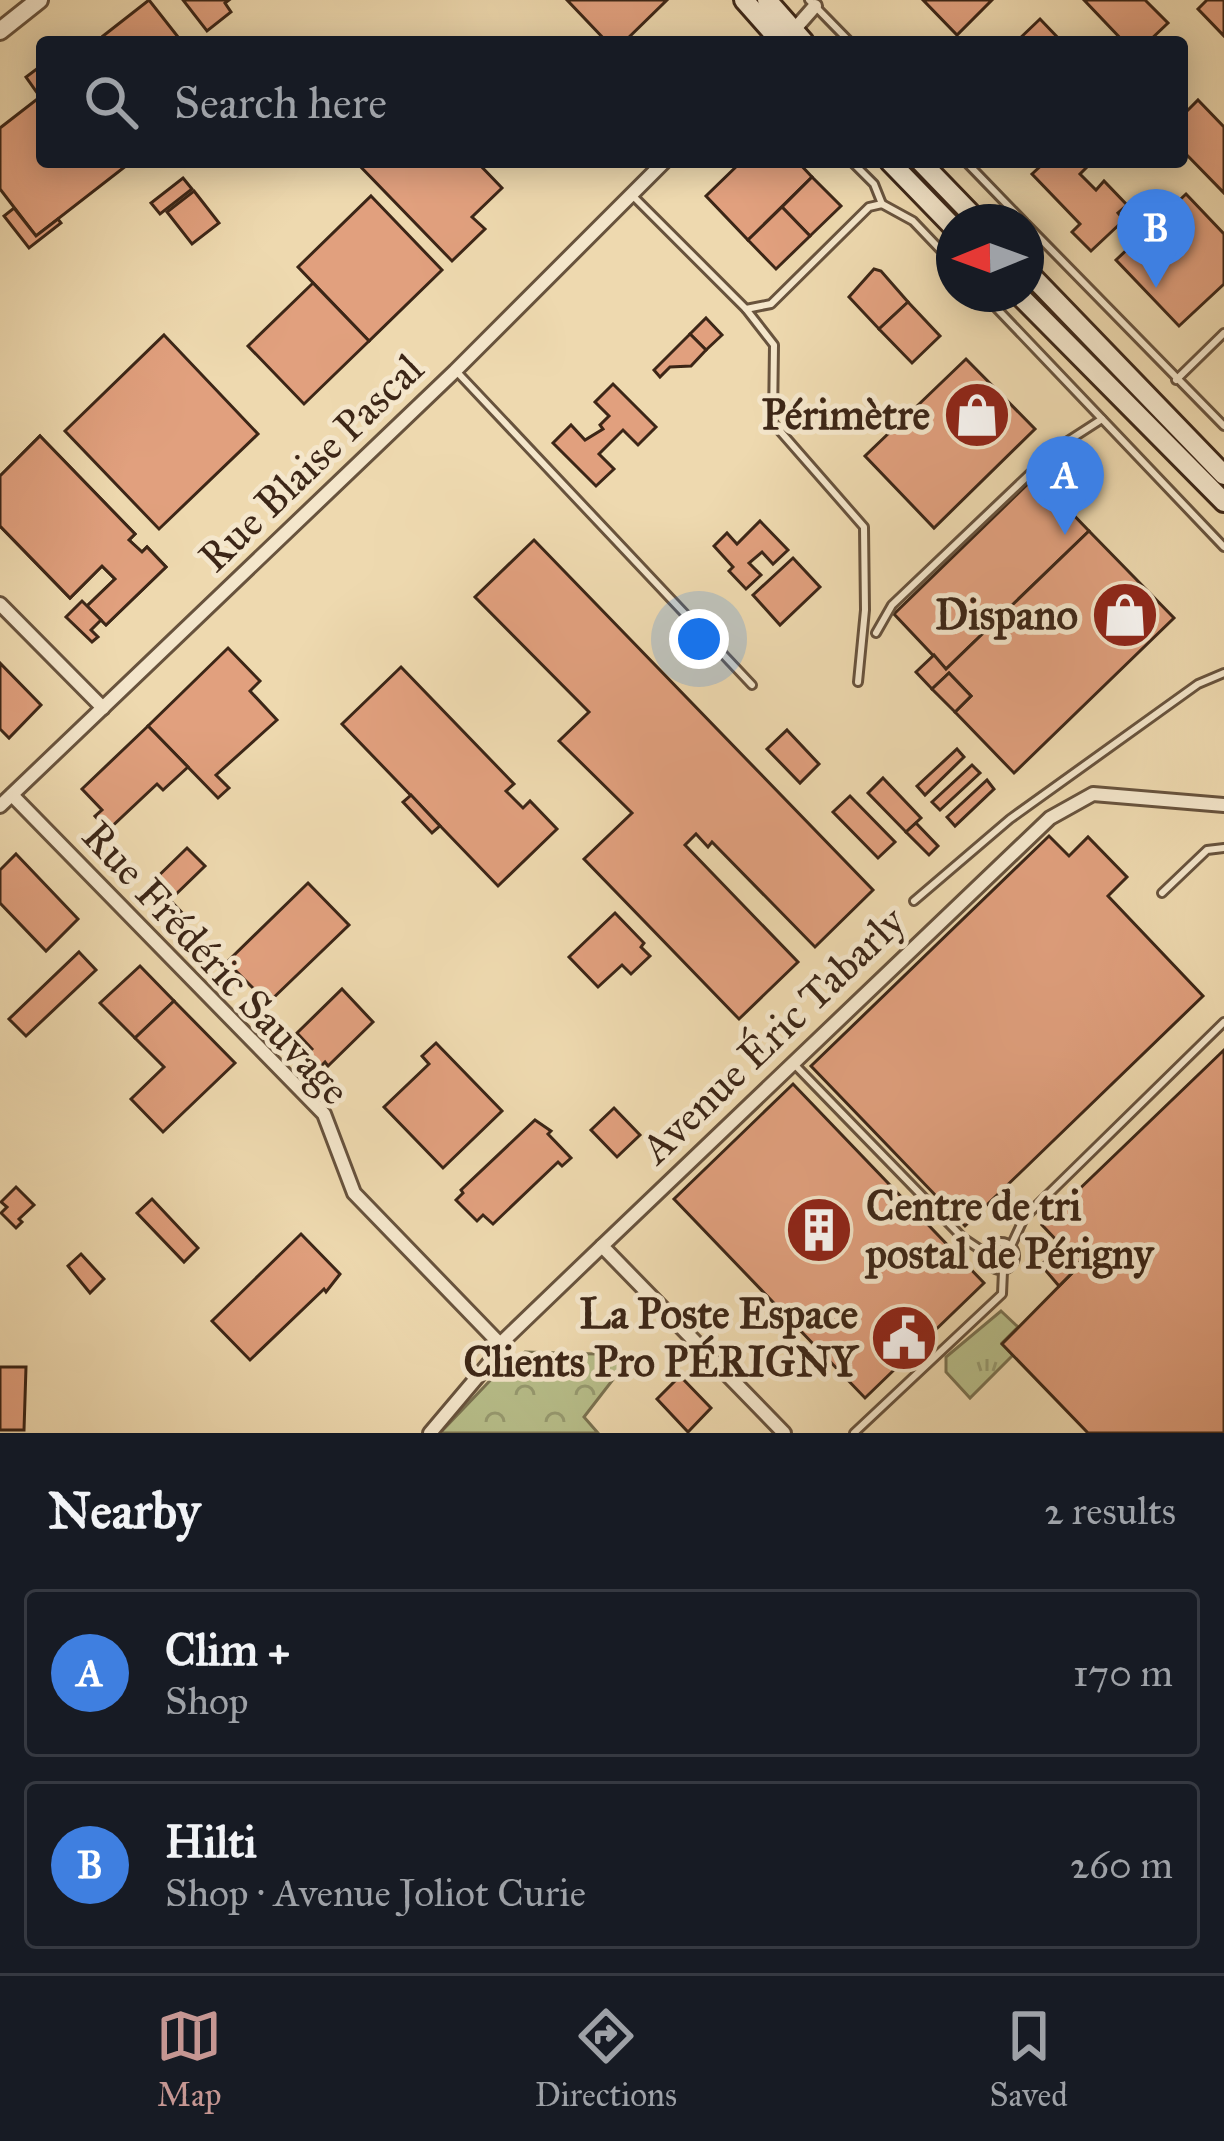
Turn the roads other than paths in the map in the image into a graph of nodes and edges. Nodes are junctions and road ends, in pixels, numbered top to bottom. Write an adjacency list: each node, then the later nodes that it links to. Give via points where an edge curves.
1 (39, 0): 5 (street)
2 (744, 0): 6 (main road)
3 (767, 0): 7 (main road)
4 (812, 3): 8 (street); 9 (lane)
5 (0, 31)
6 (790, 36)
7 (792, 36)
8 (794, 36)
9 (844, 36)
10 (658, 168): 15 (street, Rue Blaise Pascal)
11 (859, 168): 16 (lane)
12 (896, 168): 19 (main road)
13 (927, 168): 17 (main road)
14 (972, 168): 18 (lane)
15 (631, 194): 23 (lane); 27 (street, Rue Blaise Pascal)
16 (882, 204): 21 (lane); 23 (lane, via 869,207 772,304)
17 (962, 204)
18 (1007, 204)
19 (936, 209)
20 (1044, 243): 28 (lane)
21 (936, 245)
22 (1044, 289): 31 (main road)
23 (746, 309): 37 (lane, via 774,345 773,423 864,527)
24 (999, 312): 29 (lane)
25 (1036, 312): 32 (main road)
26 (1224, 333): 28 (lane)
27 (455, 370): 38 (lane); 39 (street, Rue Blaise Pascal)
28 (1176, 380): 30 (lane)
29 (1102, 418): 33 (lane); 35 (lane, via 1057,448 892,604)
30 (1224, 426)
31 (1224, 475)
32 (1224, 502)
33 (1224, 547)
34 (0, 604): 39 (street)
35 (876, 633)
36 (1224, 673): 45 (lane, via 1010,819)
37 (858, 682)
38 (752, 685)
39 (104, 708): 40 (street, Rue Blaise Pascal)
40 (12, 795): 42 (street, Rue Blaise Pascal); 52 (street, Rue Frédéric Sauvage, via 324,1114 354,1193)
41 (1224, 805): 47 (street, Avenue Éric Tabarly, via 1094,794 1050,818)
42 (0, 806)
43 (1224, 848): 44 (lane, via 1207,850)
44 (1162, 893)
45 (914, 902)
46 (1224, 1022): 49 (lane, via 1024,1218)
47 (792, 1061): 48 (street, Avenue Éric Tabarly); 50 (lane)
48 (602, 1246): 52 (street, Avenue Éric Tabarly); 54 (street)
49 (1011, 1246): 50 (lane, via 998,1242); 51 (lane, via 1014,1263)
50 (987, 1254): 51 (lane, via 991,1267)
51 (1004, 1271): 55 (lane, via 1002,1294)
52 (500, 1344): 53 (street, Avenue Éric Tabarly)
53 (430, 1433)
54 (784, 1433)
55 (854, 1433)

